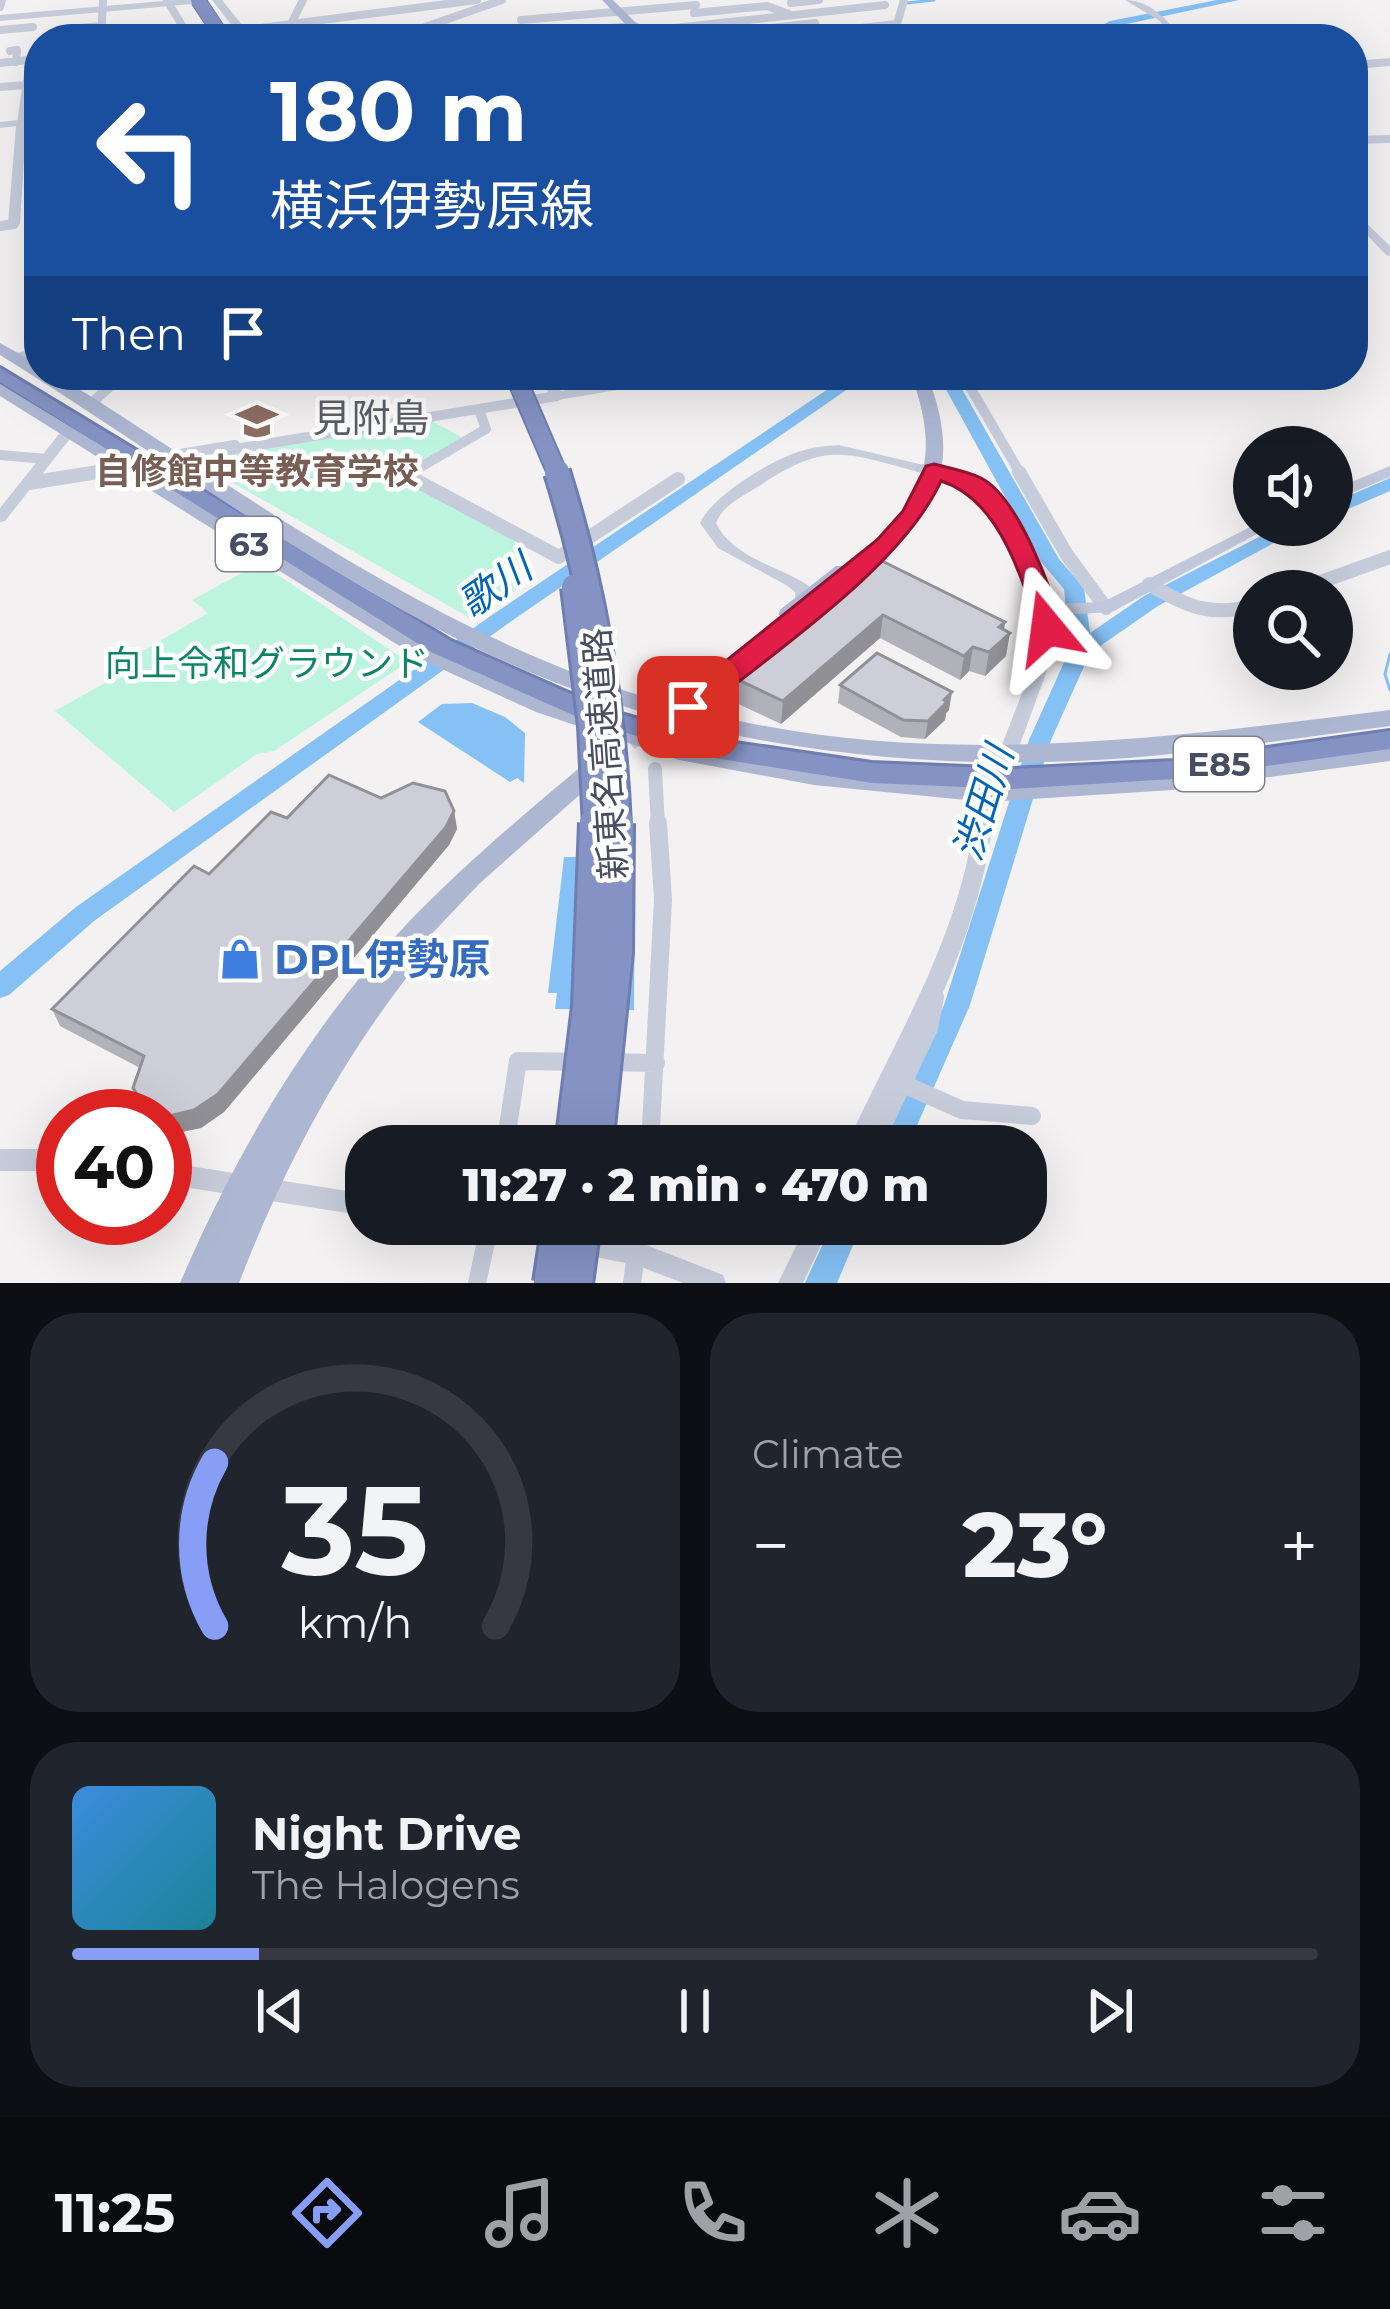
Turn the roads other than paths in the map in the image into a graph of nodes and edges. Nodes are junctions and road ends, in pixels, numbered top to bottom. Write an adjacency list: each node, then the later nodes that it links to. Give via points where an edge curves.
1 (201, 0): 11 (street)
2 (218, 0): 24 (street)
3 (303, 0): 22 (street)
4 (477, 0): 22 (street)
5 (502, 0): 26 (street)
6 (607, 0): 16 (main road)
7 (713, 0): 15 (street)
8 (820, 0): 17 (street, via 791,3)
9 (904, 0): 32 (street)
10 (1129, 0): 33 (street)
11 (168, 2): 13 (street)
12 (886, 2): 17 (street, via 880,16 840,21)
13 (103, 4): 20 (street)
14 (572, 4): 18 (street)
15 (695, 5): 16 (street, via 662,14); 19 (street, via 767,5); 30 (street)
16 (621, 10): 18 (street); 29 (main road)
17 (815, 12): 19 (street)
18 (582, 14): 21 (street)
19 (792, 15): 23 (street); 30 (street)
20 (0, 17)
21 (545, 17): 27 (street); 28 (street)
22 (288, 23): 25 (street)
23 (815, 23): 31 (street)
24 (236, 24)
25 (281, 24)
26 (434, 24)
27 (533, 24)
28 (550, 24)
29 (633, 24)
30 (704, 24)
31 (808, 24)
32 (897, 24)
33 (1166, 24)
34 (16, 50): 36 (street)
35 (24, 61): 36 (street)
36 (16, 62): 37 (street)
37 (0, 63)
38 (23, 85): 39 (street); 40 (street)
39 (0, 87)
40 (21, 123): 41 (street); 42 (street); 43 (street)
41 (24, 123)
42 (0, 125)
43 (7, 225)
44 (1368, 229): 45 (street)
45 (1390, 253)
46 (51, 390): 83 (highway, E85)
47 (69, 390): 58 (main road, 63)
48 (106, 390): 58 (street)
49 (507, 390): 95 (highway, 新東名高速道路, bridge, via 560,529 592,721 594,904)
50 (522, 390): 96 (highway, 新東名高速道路, bridge, via 575,527 610,723 616,900)
51 (554, 390): 56 (street)
52 (594, 390): 56 (street)
53 (913, 390): 67 (main road)
54 (924, 390): 67 (main road, via 937,429)
55 (972, 390): 80 (street)
56 (557, 396): 59 (street)
57 (4, 398): 60 (main road, 63)
58 (91, 404): 64 (main road, 63)
59 (479, 410): 61 (street); 69 (street, via 486,429 406,475 559,556)
60 (68, 432): 65 (street); 83 (main road, 63)
61 (246, 448): 62 (street); 64 (street)
62 (229, 450)
63 (0, 455): 65 (street)
64 (174, 455): 83 (main road, 63)
65 (47, 459): 70 (street)
66 (113, 470): 70 (street)
67 (928, 470): 76 (main road, via 903,510); 77 (street, via 808,449 713,512 708,523 716,539); 79 (main road, via 914,513 886,546 681,705); 81 (main road, via 973,483 992,498)
68 (1390, 471): 71 (main road)
69 (678, 479)
70 (29, 484): 72 (street)
71 (1353, 487)
72 (0, 518)
73 (1233, 542): 78 (main road)
74 (1390, 557): 75 (street)
75 (1353, 570)
76 (841, 572): 77 (street); 79 (main road)
77 (788, 578): 79 (street, via 805,595)
78 (1149, 584): 80 (main road); 82 (street, via 1175,601 1222,617)
79 (802, 602)
80 (1101, 609): 81 (main road)
81 (1048, 610): 89 (street, via 1041,665)
82 (1233, 613)
83 (449, 644): 89 (highway, E85, via 598,716 708,748 872,773)
84 (1390, 723): 88 (highway, E85)
85 (1390, 740): 88 (highway, E85, via 1173,770)
86 (1390, 752): 88 (main road, via 1172,782)
87 (639, 754): 91 (street, via 663,900); 103 (main road, via 521,843 427,935 352,1029)
88 (1049, 772): 89 (highway, E85)
89 (1008, 774): 90 (street)
90 (936, 978): 92 (street, via 934,1015); 98 (street)
91 (656, 1063): 94 (street, via 518,1061); 97 (street)
92 (904, 1085): 93 (street, via 962,1110); 99 (street)
93 (1032, 1116)
94 (509, 1125)
95 (574, 1125)
96 (598, 1125)
97 (652, 1125)
98 (867, 1125)
99 (884, 1125)
100 (0, 1160): 101 (street)
101 (36, 1160)
102 (192, 1177): 103 (street)
103 (249, 1186): 104 (street); 112 (main road); 113 (main road)
104 (345, 1202)
105 (484, 1245): 114 (street)
106 (556, 1245): 115 (highway, bridge)
107 (581, 1245): 116 (highway, bridge)
108 (595, 1245): 111 (street)
109 (637, 1245): 111 (street)
110 (809, 1245): 119 (street)
111 (636, 1253): 117 (street); 118 (street)
112 (196, 1283)
113 (223, 1283)
114 (477, 1283)
115 (550, 1283)
116 (576, 1283)
117 (632, 1283)
118 (714, 1283)
119 (790, 1283)

